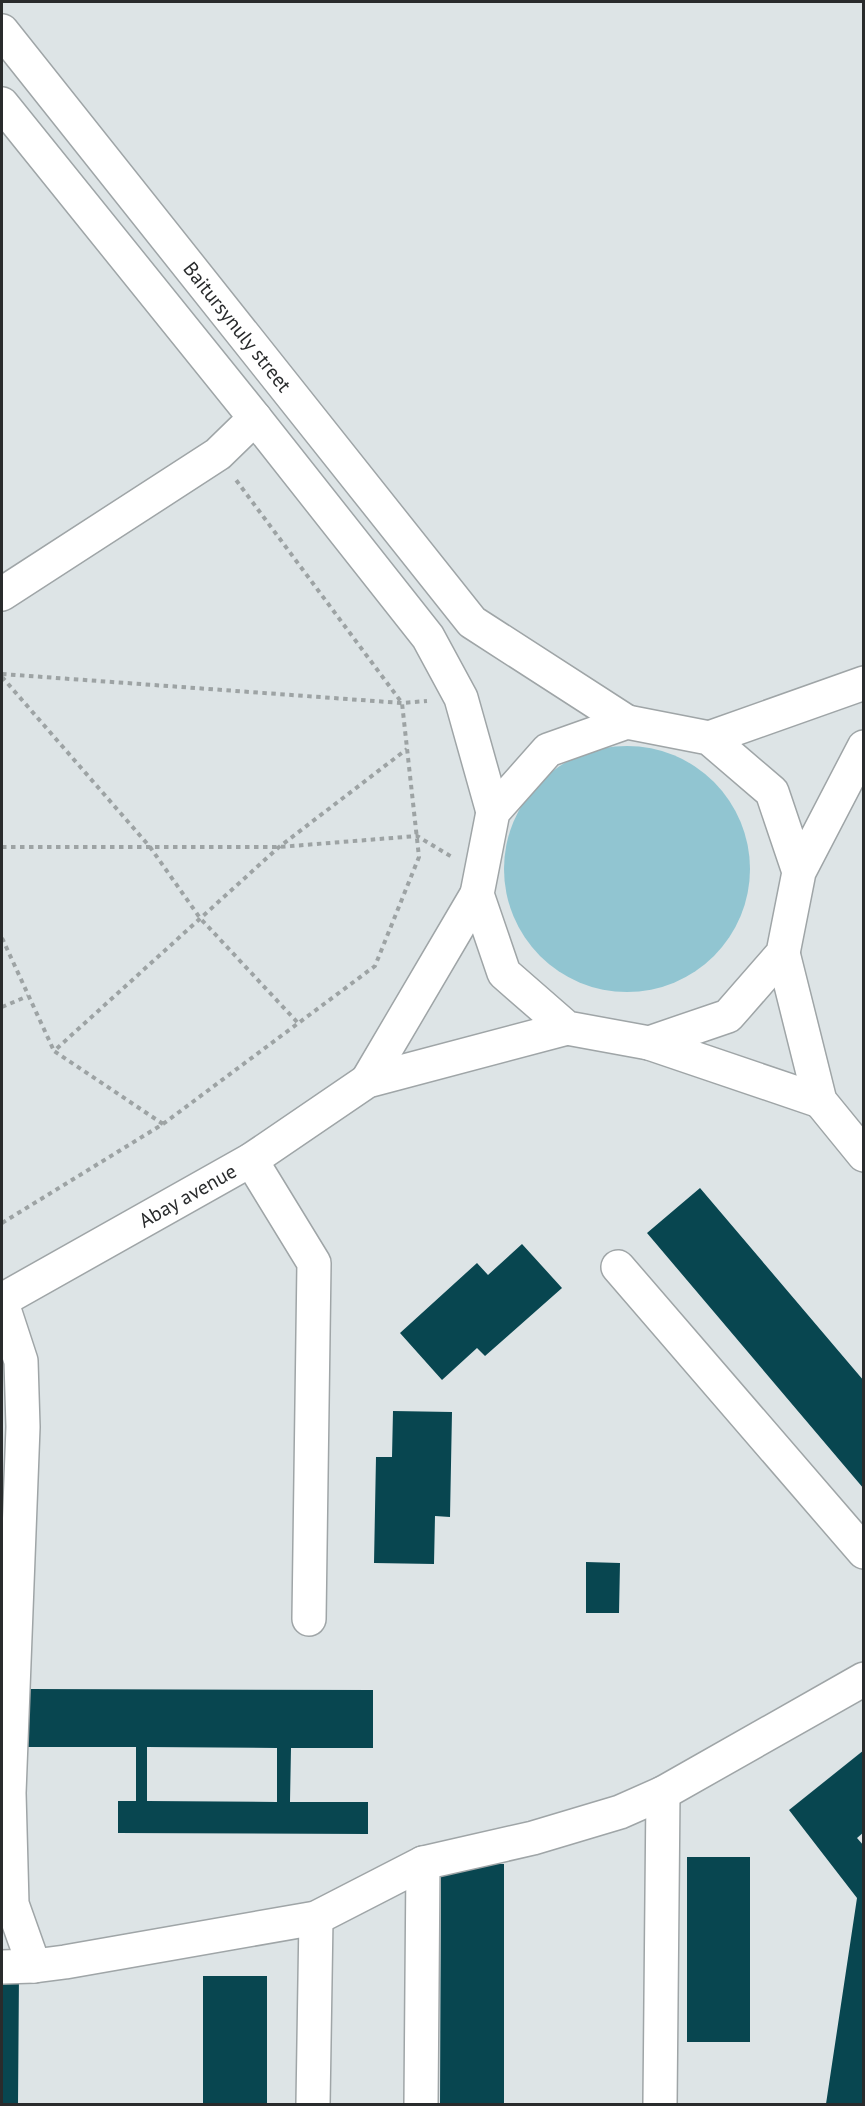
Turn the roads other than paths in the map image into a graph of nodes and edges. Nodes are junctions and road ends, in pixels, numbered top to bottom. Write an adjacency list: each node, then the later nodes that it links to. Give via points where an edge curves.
1 (2, 31): 3 (street, Baitursynuly street)
2 (2, 104): 4 (street)
3 (230, 318): 4 (street); 8 (street, Baitursynuly street, via 472,622)
4 (195, 343): 5 (street)
5 (255, 418): 6 (street, via 218,454); 11 (street, via 428,637 461,698)
6 (2, 594)
7 (864, 683): 9 (street)
8 (627, 722): 9 (street); 11 (street, via 548,750)
9 (709, 738): 12 (street, via 772,792)
10 (864, 747): 12 (street)
11 (493, 812): 13 (street)
12 (799, 872): 14 (street)
13 (479, 884): 15 (street, via 504,973); 17 (street)
14 (783, 953): 16 (street, via 728,1016); 18 (street)
15 (567, 1028): 16 (street); 17 (street)
16 (649, 1043): 18 (street)
17 (367, 1081): 20 (street, Abay avenue)
18 (820, 1101): 19 (street)
19 (864, 1155)
20 (251, 1160): 22 (street, Abay avenue); 24 (street, via 314,1263)
21 (618, 1267): 23 (street)
22 (2, 1302): 29 (street, via 21,1361 23,1427 9,1793 12,1904)
23 (864, 1552)
24 (309, 1619)
25 (864, 1678): 26 (street)
26 (663, 1792): 27 (street, via 620,1812 544,1835); 33 (street)
27 (423, 1863): 28 (street); 32 (street)
28 (316, 1918): 29 (street); 31 (street)
29 (34, 1966): 30 (street)
30 (2, 1967)
31 (313, 2104)
32 (421, 2104)
33 (660, 2104)

